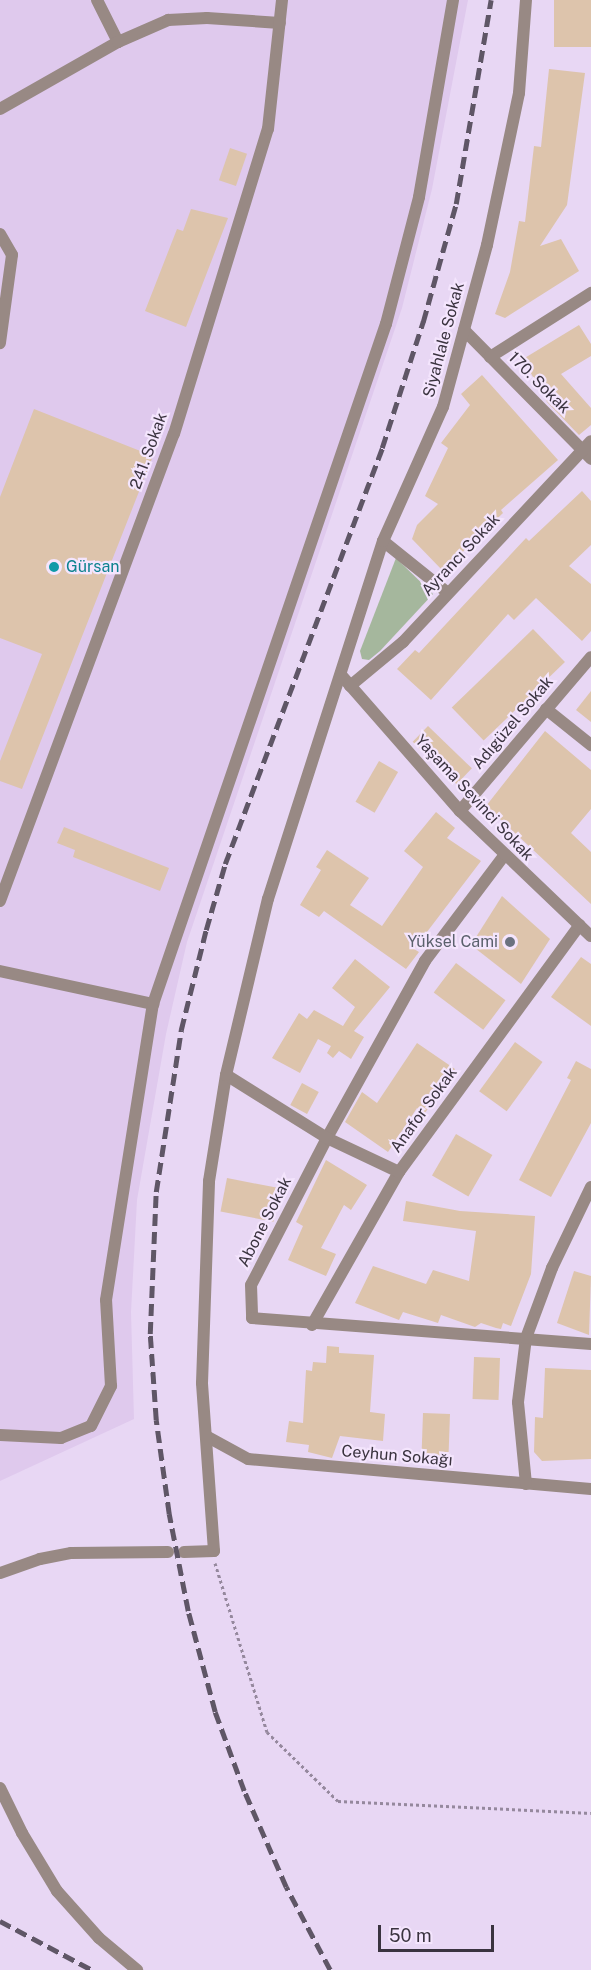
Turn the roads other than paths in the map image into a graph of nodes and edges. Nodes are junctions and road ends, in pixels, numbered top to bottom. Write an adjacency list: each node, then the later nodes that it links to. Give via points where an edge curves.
1 (97, 0): 6 (street)
2 (282, 0): 5 (street, 241. Sokak)
3 (453, 0): 28 (street, via 420,197 386,324)
4 (526, 0): 10 (street, Siyahlale Sokak, via 519,93 487,245)
5 (280, 23): 6 (street, via 207,18 168,21); 24 (street, 241. Sokak, via 268,129 174,434)
6 (118, 42): 7 (street)
7 (0, 108)
8 (0, 234): 11 (street, via 12,255)
9 (591, 293): 12 (street)
10 (464, 330): 12 (street, 170. Sokak); 15 (street, Siyahlale Sokak, via 444,407)
11 (0, 343)
12 (490, 357): 13 (street, 170. Sokak)
13 (586, 445): 14 (street, 170. Sokak); 16 (street, Ayrancı Sokak)
14 (591, 459)
15 (383, 541): 16 (street); 18 (street, Siyahlale Sokak)
16 (448, 593): 19 (street, Ayrancı Sokak, via 403,642)
17 (591, 657): 20 (street, Adıgüzel Sokak)
18 (341, 675): 19 (street, Yaşama Sevinci Sokak); 29 (street, Siyahlale Sokak, via 267,899)
19 (350, 686): 22 (street, Yaşama Sevinci Sokak)
20 (546, 709): 21 (street); 22 (street, Adıgüzel Sokak)
21 (591, 745)
22 (460, 811): 23 (street, Yaşama Sevinci Sokak)
23 (503, 857): 25 (street, Yaşama Sevinci Sokak); 30 (street, Abone Sokak, via 425,961)
24 (0, 901)
25 (580, 925): 26 (street, Yaşama Sevinci Sokak); 31 (street, Anafor Sokak)
26 (591, 936)
27 (0, 971): 28 (street)
28 (153, 1004): 36 (street, via 106,1300 111,1386 91,1426 61,1438)
29 (226, 1075): 30 (street); 37 (street, Siyahlale Sokak, via 209,1181 202,1383)
30 (327, 1138): 31 (street); 33 (street, Abone Sokak, via 251,1285 252,1318)
31 (399, 1172): 33 (street, Anafor Sokak)
32 (591, 1187): 34 (street, via 552,1268)
33 (312, 1325): 34 (street, Abone Sokak)
34 (526, 1338): 35 (street, Abone Sokak); 38 (street, via 518,1402)
35 (591, 1344)
36 (0, 1435)
37 (206, 1436): 38 (street, Ceyhun Sokağı, via 248,1459); 41 (street, Siyahlale Sokak, via 214,1551)
38 (526, 1484): 39 (street, Ceyhun Sokağı)
39 (591, 1489)
40 (168, 1552): 42 (street, via 71,1553)
41 (184, 1552)
42 (0, 1573)
43 (0, 1788): 44 (street, via 57,1891 99,1938)
44 (136, 1970)

